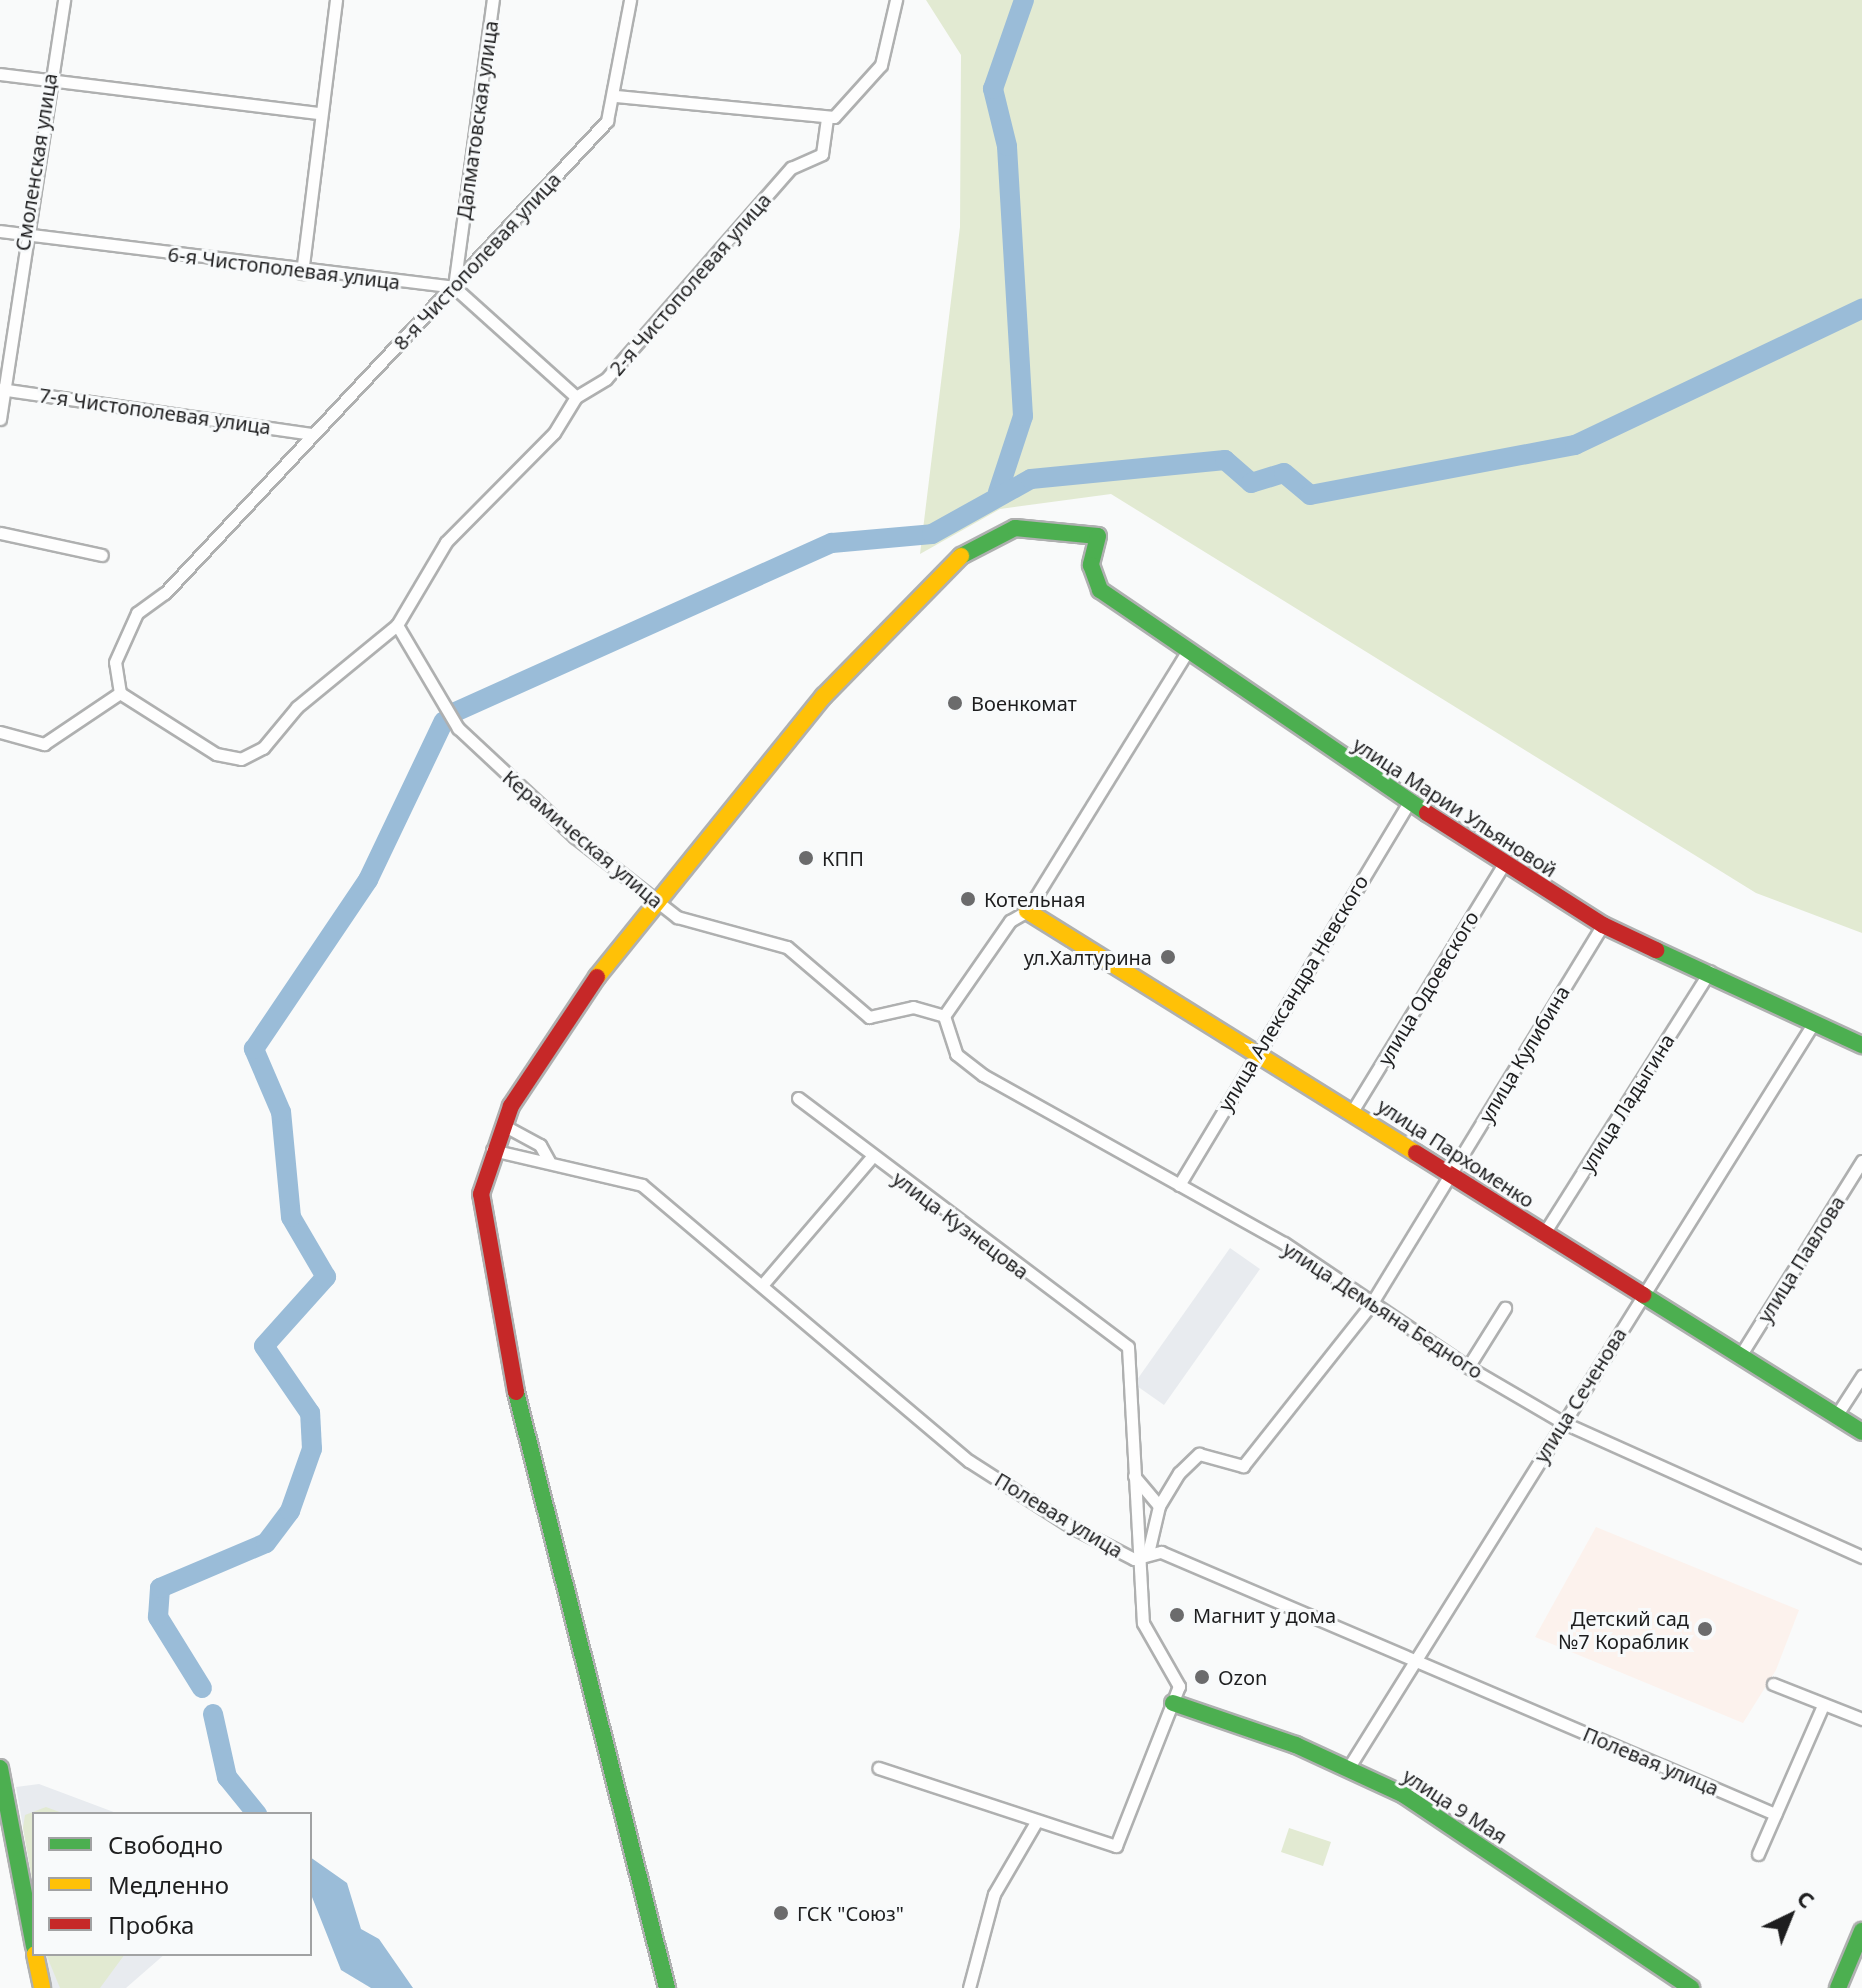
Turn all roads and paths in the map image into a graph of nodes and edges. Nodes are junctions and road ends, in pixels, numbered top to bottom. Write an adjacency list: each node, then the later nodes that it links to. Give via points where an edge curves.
1 (64, 0): 7 (street, Смоленская улица)
2 (336, 0): 9 (street)
3 (493, 0): 14 (street, Далматовская улица)
4 (630, 0): 8 (street, 8-я Чистополевая улица)
5 (896, 0): 10 (street, via 881,65)
6 (0, 74): 7 (street)
7 (49, 83): 9 (street); 12 (street, Смоленская улица)
8 (616, 96): 10 (street); 14 (street, 8-я Чистополевая улица, via 607,121)
9 (319, 113): 13 (street)
10 (827, 119): 16 (street, 2-я Чистополевая улица, via 822,154 791,168 606,379)
11 (0, 231): 12 (street, 6-я Чистополевая улица)
12 (24, 235): 13 (street, 6-я Чистополевая улица); 15 (street, Смоленская улица)
13 (302, 273): 14 (street, 6-я Чистополевая улица)
14 (454, 287): 16 (street); 18 (street, 8-я Чистополевая улица)
15 (2, 389): 17 (street, Смоленская улица); 18 (street, 7-я Чистополевая улица)
16 (576, 397): 21 (street, 2-я Чистополевая улица, via 554,433 446,542)
17 (0, 419)
18 (311, 434): 23 (street, 8-я Чистополевая улица, via 124,629 115,662)
19 (0, 533): 20 (street)
20 (102, 555)
21 (397, 625): 23 (street, 2-я Чистополевая улица, via 297,707 263,748 241,759 216,754); 27 (street, Керамическая улица, via 458,728)
22 (1187, 652): 25 (street, улица Марии Ульяновой); 27 (street, улица Марии Ульяновой, via 1095,585 1091,565 1098,536 1015,528 968,548 824,696); 28 (street)
23 (120, 693): 24 (street, via 44,744)
24 (0, 732)
25 (1409, 802): 26 (street, улица Марии Ульяновой); 34 (street, улица Александра Невского)
26 (1503, 865): 29 (street, улица Марии Ульяновой); 36 (street, улица Одоевского)
27 (656, 904): 31 (street, Керамическая улица, via 787,947 869,1017 913,1007); 37 (street, via 570,1012)
28 (1027, 911): 31 (street, via 1010,921); 34 (street, улица Пархоменко)
29 (1603, 925): 30 (street, улица Марии Ульяновой); 42 (street, улица Кулибина)
30 (1710, 971): 32 (street, улица Марии Ульяновой); 44 (street, улица Ладыгина)
31 (944, 1016): 43 (street, улица Демьяна Бедного, via 945,1037 968,1065)
32 (1813, 1024): 33 (street, улица Марии Ульяновой); 46 (street, улица Сеченова)
33 (1862, 1045)
34 (1254, 1050): 36 (street, улица Пархоменко); 43 (street, улица Александра Невского)
35 (798, 1098): 39 (street, улица Кузнецова)
36 (1353, 1110): 42 (street, улица Пархоменко)
37 (503, 1125): 38 (street); 40 (street, via 532,1139)
38 (492, 1150): 40 (street, Полевая улица); 75 (street, via 480,1218 506,1353)
39 (872, 1157): 45 (street); 55 (street, улица Кузнецова, via 1128,1347)
40 (549, 1161): 45 (street, Полевая улица, via 642,1185)
41 (1862, 1161): 49 (street, улица Павлова)
42 (1451, 1175): 44 (street, улица Пархоменко); 47 (street, улица Кулибина)
43 (1179, 1185): 47 (street, улица Демьяна Бедного, via 1284,1243)
44 (1543, 1235): 46 (street, улица Пархоменко)
45 (763, 1284): 59 (street, Полевая улица, via 969,1461)
46 (1643, 1294): 49 (street, улица Пархоменко); 53 (street, улица Сеченова)
47 (1370, 1306): 50 (street, улица Демьяна Бедного); 56 (street, улица Кулибина, via 1243,1466 1199,1454)
48 (1505, 1308): 50 (street)
49 (1740, 1356): 52 (street, улица Пархоменко)
50 (1468, 1367): 53 (street, улица Демьяна Бедного)
51 (1862, 1376): 52 (street)
52 (1836, 1416): 54 (street, улица Пархоменко)
53 (1562, 1422): 58 (street, улица Демьяна Бедного); 60 (street, улица Сеченова)
54 (1862, 1432)
55 (1133, 1475): 56 (street); 59 (street)
56 (1159, 1506): 57 (street)
57 (1148, 1553): 59 (street, Полевая улица); 60 (street, Полевая улица, via 1161,1552)
58 (1862, 1557)
59 (1134, 1559): 62 (street, via 1143,1623 1179,1686)
60 (1416, 1659): 65 (street, улица Сеченова); 68 (street, Полевая улица)
61 (1773, 1684): 63 (street)
62 (1173, 1703): 65 (street, улица 9 Мая); 69 (street, via 1116,1846)
63 (1823, 1705): 64 (street); 68 (street)
64 (1862, 1719)
65 (1349, 1767): 77 (street, улица 9 Мая, via 1404,1795)
66 (0, 1768): 72 (street)
67 (879, 1768): 69 (street)
68 (1775, 1814): 70 (street)
69 (1036, 1822): 76 (street, via 994,1894)
70 (1758, 1854)
71 (1862, 1931): 78 (street)
72 (32, 1936)
73 (35, 1956): 74 (street)
74 (42, 1988)
75 (667, 1988)
76 (969, 1988)
77 (1691, 1988)
78 (1838, 1988)

